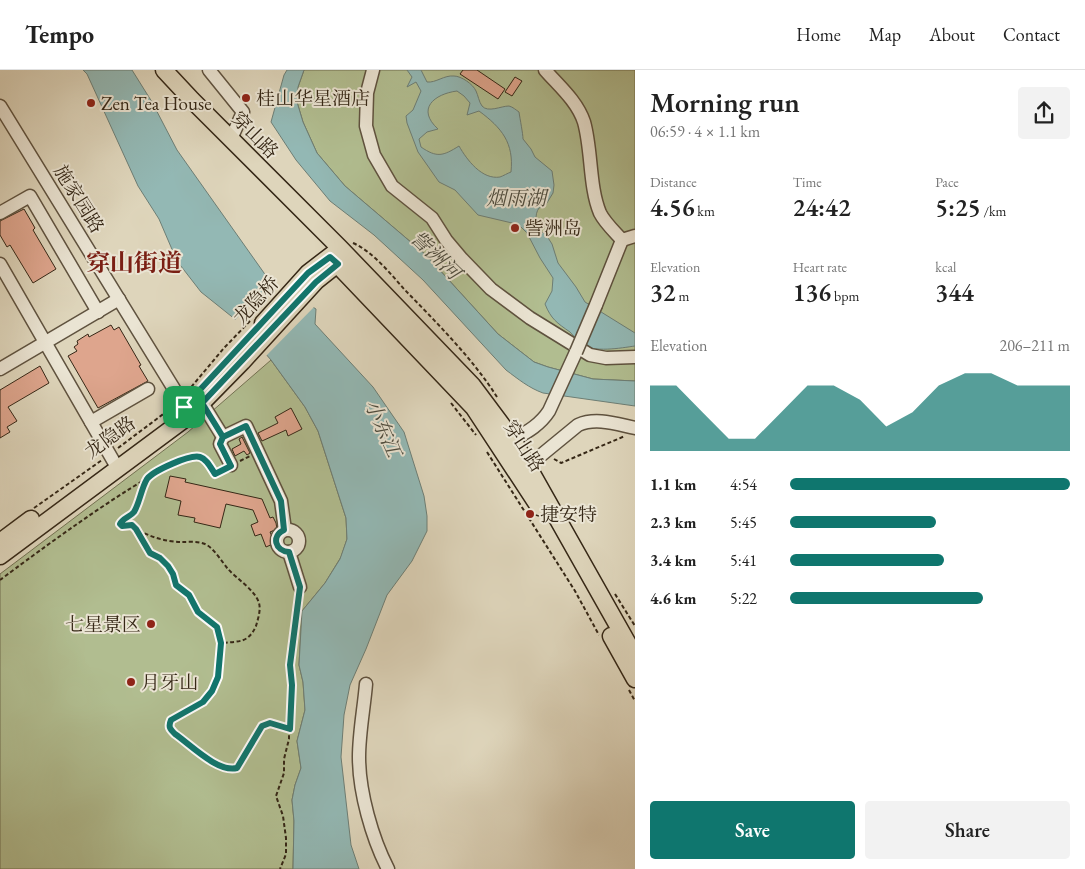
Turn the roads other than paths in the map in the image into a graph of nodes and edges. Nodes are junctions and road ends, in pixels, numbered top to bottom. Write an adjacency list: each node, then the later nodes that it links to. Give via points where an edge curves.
1 (164, 70): 6 (main road, 穿山路)
2 (209, 70): 6 (street, via 243,112)
3 (373, 70): 15 (street, via 367,92 366,126 374,155 392,186 432,218 446,240 491,289 530,318 590,355)
4 (545, 70): 9 (street, via 568,95 582,117 600,213)
5 (0, 106): 12 (street, 施家园路)
6 (231, 139): 10 (main road, 穿山路)
7 (0, 213): 13 (street, via 30,196)
8 (635, 236): 9 (street)
9 (622, 240): 24 (street, bridge, via 550,411)
10 (339, 257): 16 (main road, 龙隐桥, via 312,277); 24 (main road, 穿山路, via 472,385); 32 (main road, 穿山路, via 474,408 538,505)
11 (0, 264): 14 (street)
12 (118, 299): 13 (street); 20 (street, 施家园路)
13 (98, 312): 14 (street)
14 (46, 344): 17 (street); 21 (street)
15 (635, 357)
16 (238, 358): 19 (main road, 龙隐路); 20 (main road, 龙隐路)
17 (0, 369)
18 (148, 388): 21 (street)
19 (202, 403): 20 (main road, 龙隐路); 23 (street)
20 (187, 411): 25 (main road, 龙隐路)
21 (91, 422): 25 (street)
22 (630, 432): 27 (street, via 606,422 584,422)
23 (223, 437): 26 (street, via 220,444); 30 (street, via 246,426 281,501 284,530 294,532 299,538 298,545 289,552)
24 (513, 440): 27 (main road, 穿山路)
25 (115, 464): 28 (main road, 龙隐路); 29 (main road)
26 (231, 466)
27 (528, 466): 31 (main road, 穿山路)
28 (0, 542)
29 (0, 556)
30 (300, 587)
31 (635, 656)
32 (630, 681)
33 (366, 684): 34 (street, via 359,765 366,810)
34 (388, 869)

